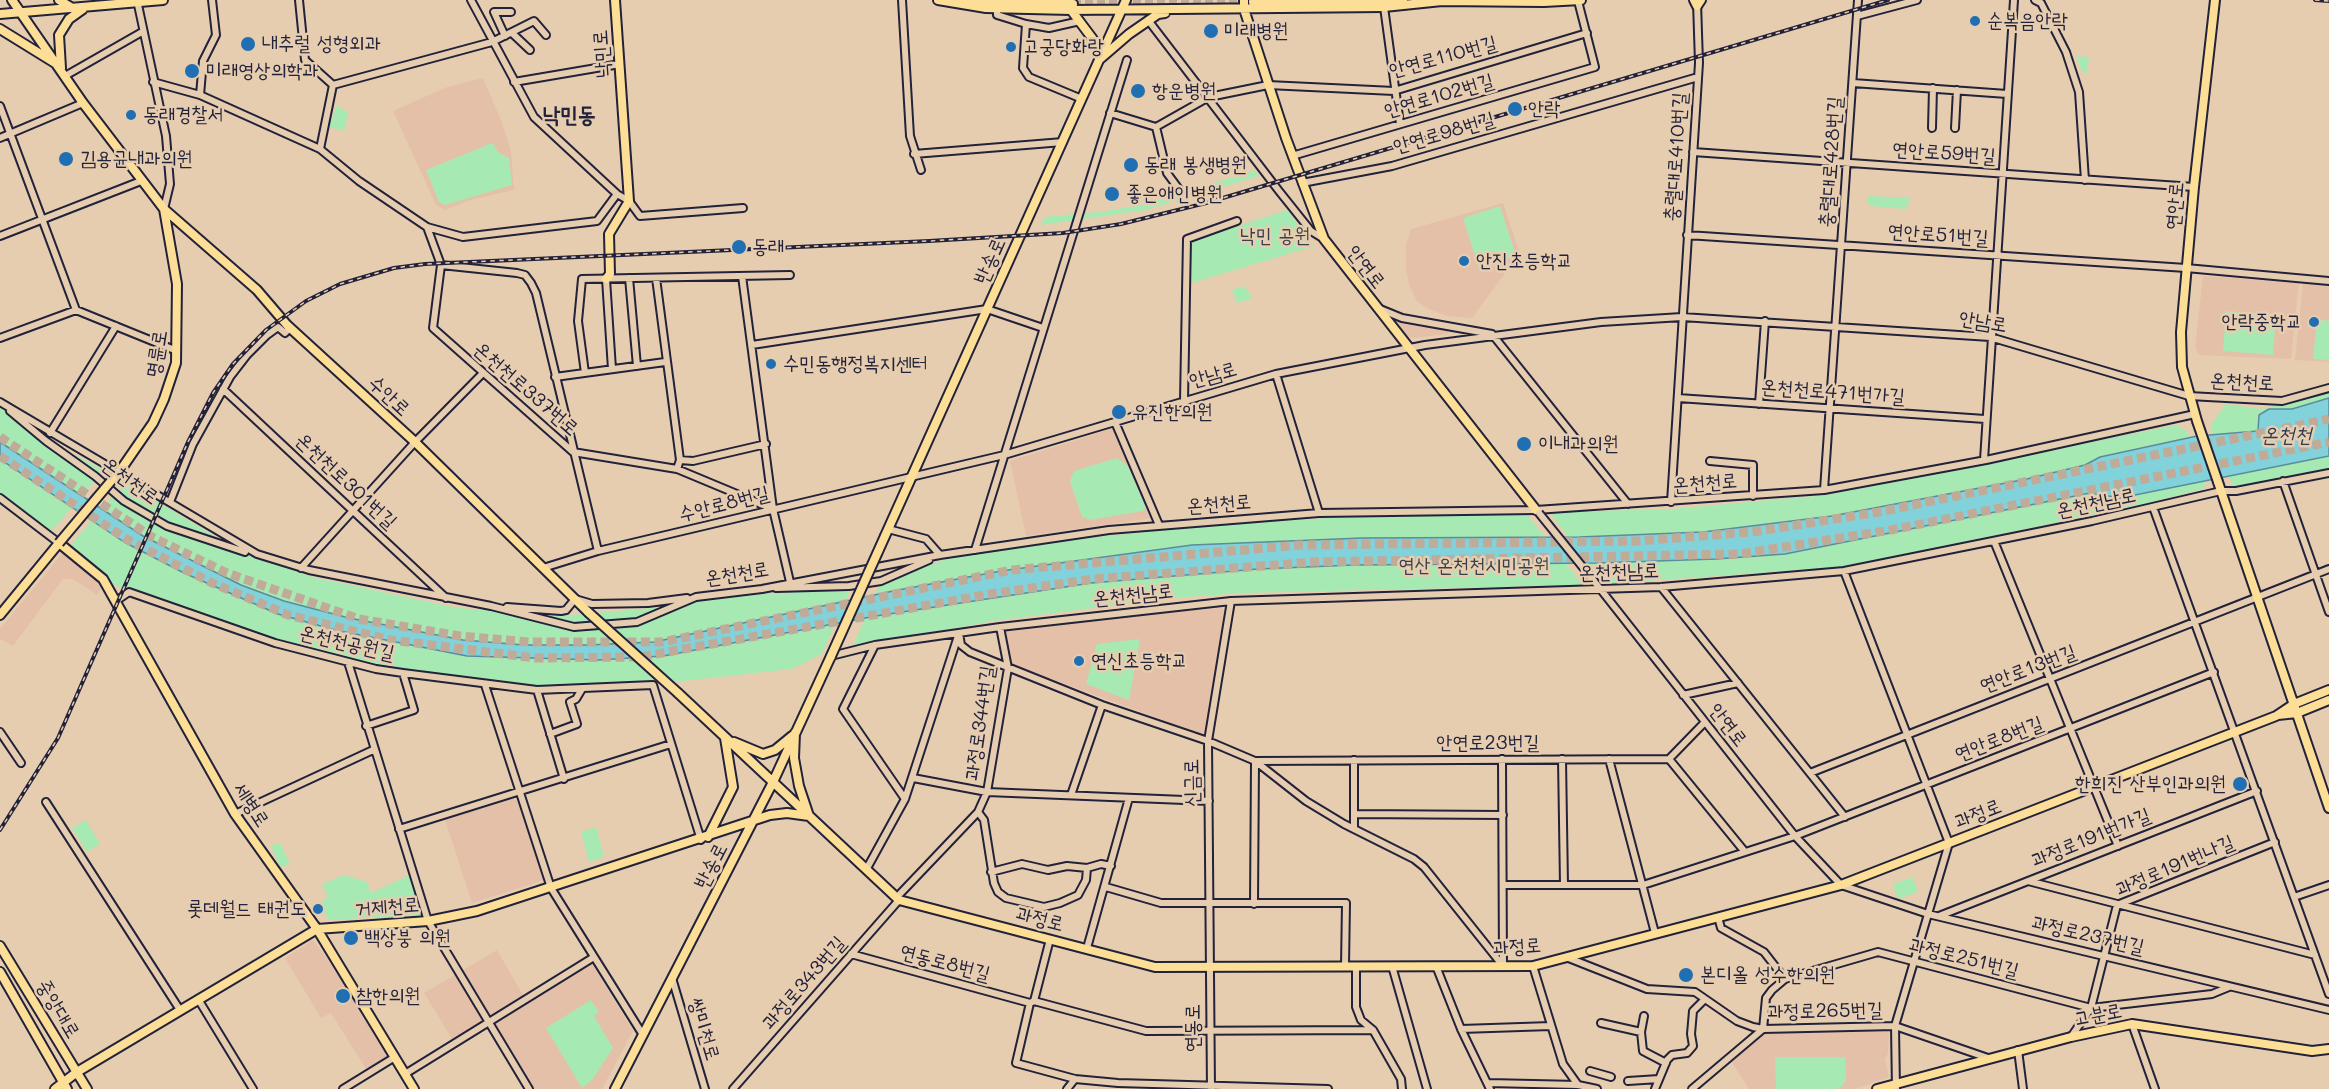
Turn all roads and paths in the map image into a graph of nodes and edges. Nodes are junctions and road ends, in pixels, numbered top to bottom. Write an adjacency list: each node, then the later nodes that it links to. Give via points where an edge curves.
1 (12, 0): 33 (main road, 명륜로)
2 (59, 0): 27 (main road)
3 (163, 0): 19 (main road)
4 (212, 0): 60 (street, via 216,35 203,61)
5 (299, 0): 55 (street, via 305,60)
6 (471, 0): 44 (street)
7 (615, 0): 48 (main road, 낙민로)
8 (902, 0): 75 (street)
9 (938, 0): 26 (main road)
10 (967, 0): 23 (main road)
11 (1126, 0): 28 (main road, 반송로)
12 (1244, 0): 30 (main road, 안연로)
13 (1580, 0): 20 (main road); 41 (street)
14 (1858, 0): 34 (street, 충렬대로428번길)
15 (1917, 0): 34 (street)
16 (2014, 0): 59 (street)
17 (2035, 0): 80 (street, via 2041,3 2066,52 2079,92)
18 (2215, 0): 83 (main road, 연안로)
19 (137, 1): 25 (main road); 39 (street)
20 (1442, 1): 22 (main road); 24 (main road)
21 (1697, 1): 50 (street, 충렬대로410번길)
22 (1253, 2)
23 (1075, 6): 26 (main road); 28 (main road); 36 (main road)
24 (1384, 7): 30 (main road); 58 (street)
25 (83, 8): 27 (main road); 49 (main road, via 69,19 59,35)
26 (997, 8): 37 (street, via 997,15)
27 (74, 9): 33 (main road)
28 (1122, 9): 29 (main road); 46 (main road, 반송로)
29 (1184, 9): 30 (main road); 35 (main road)
30 (1244, 9): 54 (main road, 안연로)
31 (511, 12): 43 (street, via 494,12)
32 (0, 14): 33 (main road)
33 (24, 14): 49 (main road, 명륜로)
34 (1857, 16): 53 (street, 충렬대로428번길)
35 (1148, 20): 46 (main road); 61 (street)
36 (1080, 21): 37 (street, via 1049,28); 46 (main road, via 1095,42)
37 (1026, 24): 62 (street, via 1023,68 1029,77)
38 (0, 29): 49 (main road)
39 (142, 32): 49 (street); 51 (street)
40 (512, 33): 42 (street, via 534,21); 43 (street); 45 (street)
41 (1587, 33): 58 (street, 안연로110번길); 66 (street, 안연로102번길, via 1595,67)
42 (546, 35)
43 (505, 36): 44 (street)
44 (492, 42): 52 (street); 55 (street)
45 (531, 50)
46 (1100, 59): 62 (main road, 반송로)
47 (1127, 60): 65 (street)
48 (620, 64): 52 (street); 86 (main road, 낙민로)
49 (61, 70): 63 (main road, 명륜로)
50 (1698, 77): 74 (street, 충렬대로410번길); 82 (street, 안연로98번길, via 1392,166)
51 (153, 82): 60 (street); 88 (street, via 169,168)
52 (514, 82): 85 (street, via 541,125)
53 (1853, 83): 56 (street); 77 (street, 충렬대로428번길)
54 (1268, 85): 58 (street, 안연로110번길); 61 (street, 안연로110번길); 76 (main road, 안연로)
55 (333, 86): 73 (street)
56 (1934, 88): 57 (street); 68 (street)
57 (1957, 90): 59 (street); 69 (street)
58 (1394, 91): 66 (street)
59 (2007, 94): 79 (street)
60 (200, 95): 73 (street)
61 (1209, 97): 67 (street, 안연로110번길); 94 (street, via 1293,209 1311,231)
62 (1082, 99): 72 (main road, 반송로)
63 (83, 103): 70 (street); 81 (main road, 명륜로)
64 (0, 106): 70 (street)
65 (1110, 112): 67 (street); 113 (street)
66 (1400, 124): 76 (street, 안연로102번길)
67 (1156, 127): 84 (street, via 1167,173)
68 (1932, 128)
69 (1955, 128)
70 (10, 134): 71 (street); 89 (street)
71 (0, 138)
72 (1063, 142): 75 (street); 106 (main road, 반송로)
73 (320, 149): 91 (street)
74 (1693, 152): 77 (street, 연안로59번길); 92 (street, 충렬대로410번길)
75 (914, 154): 78 (street)
76 (1292, 156): 82 (main road, 안연로)
77 (1848, 163): 79 (street, 연안로59번길); 95 (street, 충렬대로428번길)
78 (921, 170)
79 (2001, 174): 80 (street, 연안로59번길); 96 (street)
80 (2085, 180): 83 (street, 연안로59번길)
81 (141, 181): 88 (main road, 명륜로); 89 (street)
82 (1302, 183): 94 (main road, 안연로)
83 (2193, 188): 98 (main road, 연안로)
84 (1181, 192)
85 (617, 194): 86 (street); 91 (street, via 597,221 464,237)
86 (628, 201): 87 (street, via 640,216); 103 (main road, via 609,234 610,274)
87 (743, 208)
88 (164, 209): 112 (main road, 수안로, via 257,290); 119 (main road, 명륜로, via 177,284)
89 (42, 219): 93 (street); 107 (street)
90 (1237, 221): 131 (street, via 1187,239)
91 (427, 227): 97 (street, 온천천로337번로)
92 (1687, 235): 95 (street, 연안로51번길); 108 (street, 충렬대로410번길)
93 (0, 236)
94 (1324, 238): 105 (main road, 안연로)
95 (1843, 245): 96 (street, 연안로51번길); 111 (street, 충렬대로428번길)
96 (1996, 255): 98 (street, 연안로51번길); 115 (street)
97 (441, 265): 123 (street, 온천천로337번로, via 433,328); 126 (street, via 525,275 536,292)
98 (2186, 268): 104 (street, 연안로51번길); 129 (main road, 연안로, via 2181,354)
99 (790, 275): 100 (street)
100 (742, 276): 102 (street); 117 (street)
101 (629, 278): 102 (street); 103 (street); 121 (street)
102 (656, 278): 120 (street)
103 (606, 279): 122 (street); 124 (street, via 582,279 578,321)
104 (2329, 281)
105 (1376, 308): 114 (street, 안남로, via 1411,320); 118 (main road, 안연로)
106 (987, 309): 113 (street); 117 (street); 148 (main road, 반송로)
107 (76, 310): 110 (street); 116 (street)
108 (1682, 317): 109 (street, 안남로); 114 (street, 안남로); 130 (street, 충렬대로410번길)
109 (1765, 321): 111 (street, 안남로); 133 (street)
110 (116, 326): 119 (street); 138 (street)
111 (1838, 326): 115 (street, 안남로); 134 (street, 충렬대로428번길)
112 (290, 328): 128 (street, via 285,333 278,327 267,335); 139 (main road, 수안로)
113 (1043, 328): 142 (street)
114 (1492, 334): 118 (street, 안남로); 156 (street)
115 (1990, 337): 129 (street, 안남로); 136 (street)
116 (0, 338)
117 (752, 345): 140 (street)
118 (1408, 348): 125 (street, 안남로); 160 (main road, 안연로)
119 (177, 351): 165 (main road, 명륜로, bridge, via 174,376 153,423 122,468)
120 (665, 362): 121 (street); 143 (street)
121 (637, 366): 122 (street)
122 (612, 369): 124 (street)
123 (483, 373): 139 (street); 141 (street, 온천천로337번로)
124 (585, 373): 126 (street)
125 (1276, 374): 131 (street, 안남로); 161 (street)
126 (555, 377): 141 (street)
127 (2329, 388): 129 (street, 온천천로, via 2282,400)
128 (223, 389): 155 (street, via 192,444); 159 (street, 온천천로301번길)
129 (2189, 396): 135 (main road, 연안로)
130 (1678, 398): 133 (street, 온천천로471번가길); 154 (street, 충렬대로410번길)
131 (1184, 401): 137 (street, 안남로)
132 (0, 402): 138 (street, 온천천로); 168 (street, 온천천로, via 124,501 167,526)
133 (1760, 404): 134 (street, 온천천로471번가길)
134 (1831, 409): 136 (street, 온천천로471번가길); 150 (street, 충렬대로428번길)
135 (2196, 417): 144 (street, 온천천로); 151 (main road, 연안로, bridge)
136 (1985, 419): 144 (street)
137 (1115, 422): 142 (street, 안남로); 162 (street)
138 (50, 433): 155 (street, 온천천로)
139 (415, 442): 159 (street); 171 (main road, 수안로)
140 (766, 444): 143 (street, via 693,461); 158 (street)
141 (573, 452): 146 (street, 온천천로337번로); 167 (street)
142 (1004, 455): 148 (street, 안남로); 166 (street)
143 (680, 460): 146 (street)
144 (1984, 460): 150 (street, 온천천로)
145 (1710, 461): 152 (street, via 1753,465)
146 (677, 469): 158 (street, 온천천로337번로)
147 (2329, 473): 149 (street, 온천천남로)
148 (913, 476): 158 (street, 수안로8번길); 163 (main road, 반송로)
149 (2283, 481): 151 (street, 온천천남로); 174 (street)
150 (1824, 490): 152 (street, 온천천로)
151 (2221, 491): 157 (street, 온천천남로); 180 (main road)
152 (1753, 496): 154 (street, 온천천로)
153 (0, 498): 165 (street)
154 (1671, 501): 156 (street, 온천천로)
155 (170, 502): 168 (street, 온천천로)
156 (1628, 504): 160 (street, 온천천로)
157 (2152, 507): 164 (street, 온천천남로); 188 (street)
158 (773, 509): 167 (street, 수안로8번길); 175 (street)
159 (353, 511): 170 (street); 181 (street, 온천천로301번길)
160 (1537, 511): 161 (street, 온천천로); 178 (street, 안연로, bridge)
161 (1319, 513): 162 (street, 온천천로)
162 (1159, 525): 166 (street, 온천천로)
163 (887, 532): 169 (street, via 926,539); 192 (main road, 반송로, bridge)
164 (1994, 541): 173 (street, 온천천남로); 197 (street)
165 (59, 543): 184 (main road, 세병로, via 103,579); 187 (main road, 명륜로)
166 (975, 550): 169 (street, 온천천로)
167 (598, 551): 171 (street, 수안로8번길)
168 (257, 554): 170 (street, 온천천로)
169 (940, 555): 175 (street, 온천천로); 177 (street, via 881,581)
170 (301, 568): 181 (street, 온천천로)
171 (543, 568): 182 (main road, 수안로)
172 (2329, 568): 174 (street, 연안로13번길)
173 (1844, 572): 176 (street, 온천천남로); 217 (street)
174 (2317, 573): 180 (street, 연안로13번길); 186 (street)
175 (790, 582): 177 (street, 온천천로)
176 (1661, 587): 178 (street, 온천천남로); 198 (street)
177 (762, 589): 179 (street, 온천천로)
178 (1600, 590): 183 (street, 온천천남로); 204 (street, 안연로)
179 (696, 597): 182 (street, via 592,604); 185 (street, 온천천로, via 637,622 574,627)
180 (2258, 597): 188 (street, 연안로13번길); 206 (main road)
181 (446, 598): 185 (street, 온천천로)
182 (575, 598): 185 (street, via 561,611); 203 (main road, 수안로, bridge)
183 (1231, 601): 189 (street, 온천천남로); 219 (street, 신금로)
184 (116, 602): 193 (street, 온천천공원길, via 129,592 275,643); 245 (main road, 세병로)
185 (491, 606)
186 (2329, 612)
187 (0, 615)
188 (2195, 621): 195 (street); 197 (street, 연안로13번길)
189 (1000, 627): 190 (street, 온천천남로); 194 (street, 과정로344번길)
190 (959, 633): 191 (street, 온천천남로); 194 (street, via 961,645 970,652); 230 (street)
191 (875, 645): 192 (street, 온천천남로); 240 (street, via 843,709)
192 (831, 656): 215 (main road, 반송로)
193 (348, 662): 196 (street, 온천천공원길); 211 (street)
194 (1008, 668): 207 (street); 237 (street, 과정로344번길)
195 (2214, 672): 212 (street, 연안로8번길); 213 (street)
196 (403, 673): 199 (street, 온천천공원길); 211 (street, via 414,710)
197 (2051, 678): 212 (street); 217 (street, 연안로13번길)
198 (1738, 683): 204 (street); 229 (street)
199 (485, 685): 201 (street, 온천천공원길); 236 (street)
200 (582, 689): 201 (street, 온천천공원길); 216 (street, via 570,702 576,724); 220 (street, 온천천공원길, via 653,685)
201 (537, 690): 216 (street)
202 (2329, 690): 206 (main road)
203 (678, 693): 218 (main road, 과정로)
204 (1683, 694): 210 (street, 안연로)
205 (2329, 700): 208 (main road)
206 (2294, 704): 208 (main road); 209 (main road)
207 (1102, 705): 219 (street); 238 (street)
208 (2297, 713): 209 (main road); 243 (main road)
209 (2277, 716): 213 (main road, 과정로)
210 (1706, 722): 225 (street); 253 (street, 안연로)
211 (366, 726): 221 (street)
212 (2070, 728): 233 (street, 연안로8번길); 234 (street)
213 (2236, 731): 234 (main road, 과정로); 235 (street)
214 (0, 732): 228 (street)
215 (795, 733): 218 (main road, via 775,750 762,754); 232 (main road, 반송로); 247 (main road, via 794,758)
216 (550, 734): 231 (street)
217 (1909, 734): 229 (street, 연안로13번길); 233 (street)
218 (725, 738): 232 (main road, 과정로); 254 (main road, via 733,787)
219 (1208, 741): 227 (street); 241 (street, 신금로)
220 (671, 744): 231 (street); 254 (street)
221 (373, 750): 245 (street); 251 (street)
222 (1502, 759): 223 (street, 안연로23번길); 226 (street, 안연로23번길); 248 (street)
223 (1562, 759): 224 (street, 안연로23번길); 265 (street)
224 (1609, 759): 225 (street, 안연로23번길); 266 (street)
225 (1669, 759): 258 (street)
226 (1354, 760): 227 (street, 안연로23번길); 246 (street)
227 (1255, 761): 252 (street, via 1305,801); 274 (street)
228 (21, 763)
229 (1810, 773): 249 (street)
230 (913, 778): 237 (street); 240 (street)
231 (564, 779): 236 (street)
232 (773, 782): 247 (main road, 과정로); 250 (main road, 반송로)
233 (1928, 784): 249 (street, 연안로8번길); 256 (street)
234 (2094, 787): 256 (main road, 과정로); 257 (street)
235 (2257, 791): 255 (street); 257 (street, 과정로191번가길)
236 (520, 792): 251 (street); 270 (street)
237 (987, 792): 238 (street); 244 (street, 과정로344번길)
238 (1071, 795): 239 (street)
239 (1129, 798): 241 (street); 259 (street)
240 (905, 799): 261 (street)
241 (1209, 801): 273 (street, 신금로)
242 (46, 802): 307 (street)
243 (2329, 808)
244 (978, 812): 262 (street, via 984,820); 272 (street, 과정로344번길)
245 (235, 814): 280 (main road, 세병로)
246 (1354, 814): 248 (street); 252 (street)
247 (809, 816): 250 (main road, 거제천로, via 778,814); 261 (main road, 과정로)
248 (1503, 816): 264 (street)
249 (1845, 817): 253 (street, 연안로8번길)
250 (752, 823): 254 (main road, 거제천로); 299 (main road, 반송로)
251 (399, 829): 279 (street)
252 (1354, 829): 296 (street, via 1400,850 1424,867)
253 (1796, 836): 258 (street, 연안로8번길); 267 (street, 안연로)
254 (705, 838): 270 (main road, 거제천로)
255 (2275, 842): 271 (street); 275 (street, 과정로191번나길)
256 (1949, 843): 267 (main road, 과정로); 276 (street)
257 (2118, 846): 263 (street, 과정로191번가길)
258 (1744, 852): 266 (street, 연안로8번길)
259 (1112, 866): 260 (street); 269 (street)
260 (1087, 868): 262 (street, via 1067,866 1048,870 1022,864); 262 (street, via 1078,895 1044,906 1006,898 998,892)
261 (866, 870): 272 (main road, 과정로)
262 (991, 872)
263 (2027, 881): 275 (street); 277 (street, 과정로191번가길)
264 (1503, 885): 265 (street, 연안로8번길); 296 (street)
265 (1564, 885): 266 (street, 연안로8번길)
266 (1643, 885): 281 (street)
267 (1842, 885): 276 (street, 과정로237번길); 278 (main road, 과정로)
268 (2329, 885): 271 (street)
269 (1106, 887): 273 (street, via 1161,903); 284 (street)
270 (551, 888): 279 (main road, 거제천로, via 477,911); 288 (street)
271 (2294, 897): 286 (street)
272 (898, 898): 282 (main road, 과정로); 285 (street, 과정로343번길)
273 (1210, 904): 274 (street); 291 (street, 신금로)
274 (1254, 904): 292 (street, via 1346,903)
275 (2117, 905): 286 (street); 287 (street, 과정로191번나길)
276 (1928, 914): 277 (street, 과정로237번길); 290 (street)
277 (1938, 916): 287 (street, 과정로237번길)
278 (1718, 917): 281 (main road, 과정로); 300 (street, via 1721,928 1764,952)
279 (428, 921): 280 (main road, 거제천로); 310 (street)
280 (317, 929): 303 (main road, 거제천로); 324 (main road, 세병로)
281 (1655, 933): 289 (main road, 과정로)
282 (1050, 939): 284 (main road, 과정로); 305 (street)
283 (0, 946): 328 (main road, 중앙대로)
284 (1088, 948): 291 (main road, 과정로, via 1155,967)
285 (851, 954): 305 (street, 연동로8번길); 348 (street, 과정로343번길)
286 (2315, 955): 302 (street)
287 (2104, 956): 301 (street, 과정로237번길); 306 (street, 과정로191번나길)
288 (594, 957): 310 (street); 320 (street)
289 (1566, 957): 297 (main road, 과정로); 304 (street, 과정로265번길, via 1647,988 1695,993)
290 (1913, 963): 300 (street, 과정로251번길, via 1878,952); 306 (street, 과정로251번길); 314 (street)
291 (1210, 966): 292 (main road, 과정로); 318 (street, 연동로)
292 (1345, 966): 293 (main road, 과정로)
293 (1356, 966): 294 (main road, 과정로); 317 (street, via 1356,1006 1361,1020)
294 (1392, 966): 295 (main road, 과정로); 352 (street)
295 (1436, 966): 296 (main road, 과정로); 315 (street)
296 (1503, 966): 297 (main road, 과정로)
297 (1533, 966): 313 (street)
298 (2, 976): 334 (main road, 중앙대로)
299 (672, 978): 320 (main road, 반송로); 347 (street, 쌍미천로)
300 (1785, 980): 316 (street, via 1766,998)
301 (2230, 986): 306 (street, 과정로251번길, via 2212,994); 308 (street, 과정로237번길)
302 (2329, 994)
303 (198, 999): 307 (main road, 거제천로); 342 (street)
304 (1705, 999): 316 (street, 과정로265번길, via 1737,1021); 326 (street, via 1694,1011 1690,1034 1694,1046 1687,1053 1672,1055)
305 (1032, 1002): 318 (street, 연동로8번길, via 1146,1031); 331 (street, via 1016,1063)
306 (2091, 1008): 321 (street, 과정로191번나길)
307 (180, 1010): 328 (main road, 거제천로)
308 (2329, 1010)
309 (1644, 1016): 319 (street)
310 (489, 1022): 329 (street); 345 (street)
311 (1601, 1023): 319 (street)
312 (2132, 1024): 321 (main road, 고분로); 322 (main road, 고분로, via 2312,1051); 358 (street)
313 (1551, 1026): 315 (street); 335 (street, via 1563,1064)
314 (1895, 1026): 316 (street, 과정로265번길); 325 (street, 과정로265번길); 337 (street)
315 (1461, 1029): 336 (street)
316 (1763, 1029): 355 (street)
317 (1373, 1030): 318 (street, 연동로8번길); 351 (street, via 1401,1079)
318 (1210, 1031): 338 (street, 연동로)
319 (1641, 1032): 326 (street, via 1642,1052)
320 (643, 1035): 346 (main road, 반송로)
321 (2070, 1037): 323 (main road, 고분로)
322 (2329, 1049)
323 (2018, 1050): 325 (main road, 고분로); 357 (street)
324 (395, 1057): 329 (main road, 세병로); 343 (street)
325 (1988, 1058): 337 (main road, 고분로)
326 (1666, 1063): 332 (street)
327 (1590, 1071): 330 (street)
328 (77, 1072): 334 (main road, 거제천로); 341 (main road, 중앙대로)
329 (405, 1074): 344 (main road, 세병로)
330 (1611, 1077)
331 (1075, 1079): 338 (street); 349 (street)
332 (1659, 1079): 333 (street); 354 (street)
333 (1628, 1081)
334 (65, 1085): 340 (main road, 거제천로)
335 (1578, 1085): 336 (street); 353 (street)
336 (1489, 1086)
337 (1895, 1086): 356 (main road, 고분로)
338 (1210, 1087): 339 (street)
339 (1273, 1087): 350 (street)
340 (55, 1089)
341 (87, 1089)
342 (253, 1089)
343 (343, 1089)
344 (414, 1089)
345 (530, 1089)
346 (615, 1089)
347 (705, 1089)
348 (733, 1089)
349 (1067, 1089)
350 (1328, 1089)
351 (1402, 1089)
352 (1425, 1089)
353 (1597, 1089)
354 (1655, 1089)
355 (1692, 1089)
356 (1877, 1089)
357 (2023, 1089)
358 (2155, 1089)

